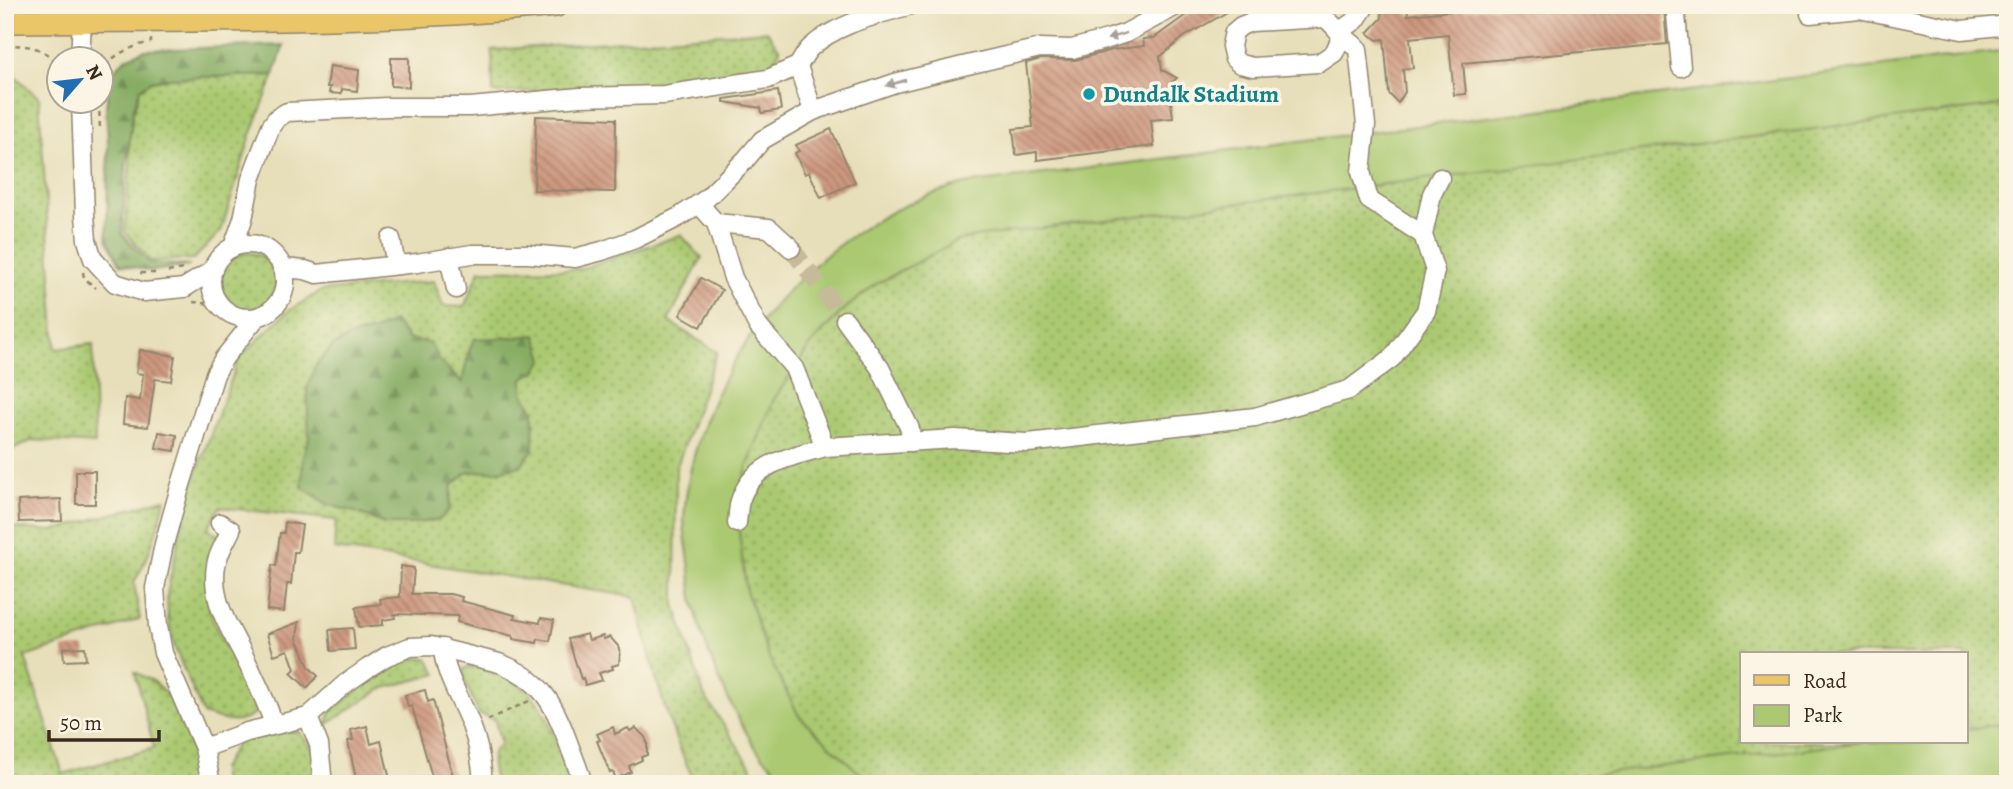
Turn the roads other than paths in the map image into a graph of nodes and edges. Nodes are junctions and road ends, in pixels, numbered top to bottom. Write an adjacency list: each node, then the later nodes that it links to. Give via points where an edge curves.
1 (556, 5): 6 (main road, via 439,14)
2 (911, 5): 13 (street, via 831,33 808,49)
3 (1178, 5): 15 (street, one-way to 15, via 1126,33 1100,41 1072,49 1040,48 963,66)
4 (1366, 5): 11 (street)
5 (1675, 5): 14 (street)
6 (347, 12): 8 (main road)
7 (1810, 14): 10 (street, via 1859,9 1962,30)
8 (82, 20): 9 (main road); 12 (street)
9 (5, 21)
10 (2008, 25)
11 (1341, 34): 11 (street, via 1324,18 1251,22 1234,32 1231,51 1240,64 1252,67 1319,63 1334,53); 21 (street, via 1358,49 1366,125 1361,172 1369,200)
12 (81, 46)
13 (798, 66): 15 (street); 19 (street, via 768,79 664,95 287,112 271,126 251,179)
14 (1681, 67)
15 (813, 111): 18 (street, via 762,140)
16 (81, 116): 33 (street, via 87,240 93,259 115,283 144,292)
17 (1440, 178): 21 (street)
18 (699, 204): 20 (street); 26 (street, via 635,239 575,258 528,254)
19 (243, 219): 23 (street); 24 (street)
20 (716, 223): 25 (street, via 769,228); 39 (street, via 733,278 758,326 794,368)
21 (1423, 235): 38 (street, via 1435,271 1426,312 1392,358 1349,390 1255,417 1028,443)
22 (391, 239): 27 (street)
23 (258, 245): 24 (street); 29 (street, via 269,250)
24 (233, 247): 28 (street)
25 (791, 248)
26 (449, 257): 27 (street); 31 (street)
27 (396, 265): 30 (street)
28 (215, 266): 33 (street); 34 (street, via 212,287)
29 (283, 268): 30 (street); 32 (street)
30 (317, 274): 32 (street)
31 (456, 289)
32 (284, 294): 35 (street, via 268,313)
33 (185, 295): 34 (street)
34 (222, 305): 35 (street, via 244,318); 37 (street)
35 (256, 318): 37 (street)
36 (845, 320): 38 (street, via 880,368)
37 (224, 358): 45 (street, via 197,430 155,588 163,653)
38 (911, 442): 39 (street)
39 (825, 447): 41 (street, via 774,463 753,476 740,501)
40 (220, 523): 44 (street, via 231,530 216,562 217,603)
41 (737, 523)
42 (443, 648): 43 (street, via 410,647 387,656 345,684); 48 (street, via 472,727); 49 (street, via 510,667 535,682 560,719)
43 (309, 717): 44 (street); 47 (street, via 321,757)
44 (274, 724): 45 (street)
45 (204, 748): 46 (street)
46 (211, 784)
47 (323, 784)
48 (483, 784)
49 (583, 784)

